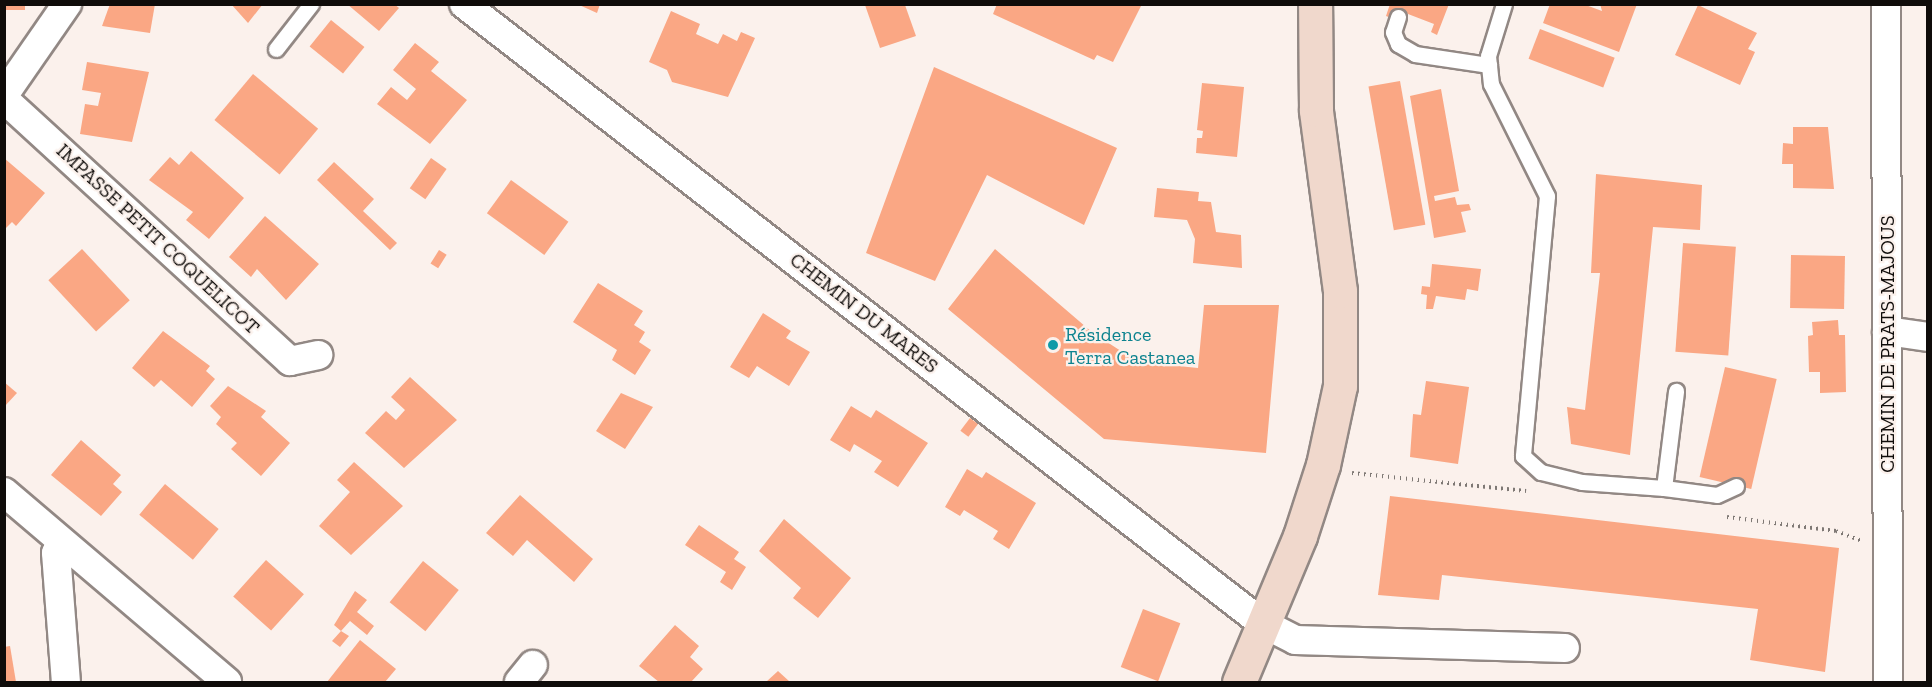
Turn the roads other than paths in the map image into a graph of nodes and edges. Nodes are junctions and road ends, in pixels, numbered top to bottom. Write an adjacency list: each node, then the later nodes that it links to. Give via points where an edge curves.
1 (67, 4): 10 (street)
2 (311, 4): 8 (lane)
3 (464, 4): 19 (street, CHEMIN DU MARES)
4 (1315, 4): 19 (street, via 1316,110 1340,291 1340,386 1321,470)
5 (1504, 4): 9 (lane)
6 (1886, 4): 11 (street, CHEMIN DE PRATS-MAJOUS)
7 (1398, 17): 9 (lane, via 1394,32 1398,44 1415,54)
8 (276, 50)
9 (1489, 65): 16 (lane, via 1491,84 1547,196 1523,456 1541,472 1582,482)
10 (4, 97): 13 (street, IMPASSE PETIT COQUELICOT, via 290,361)
11 (1887, 331): 12 (street); 24 (street, CHEMIN DE PRATS-MAJOUS)
12 (1928, 337)
13 (318, 355)
14 (1676, 391): 16 (lane)
15 (1736, 486): 16 (lane, via 1718,495)
16 (1664, 488)
17 (4, 492): 18 (street)
18 (61, 542): 21 (street, via 56,554); 22 (street)
19 (1262, 623): 20 (street, CHEMIN DU MARES, via 1295,640); 23 (street)
20 (1565, 648)
21 (66, 682)
22 (228, 682)
23 (1239, 682)
24 (1888, 682)

